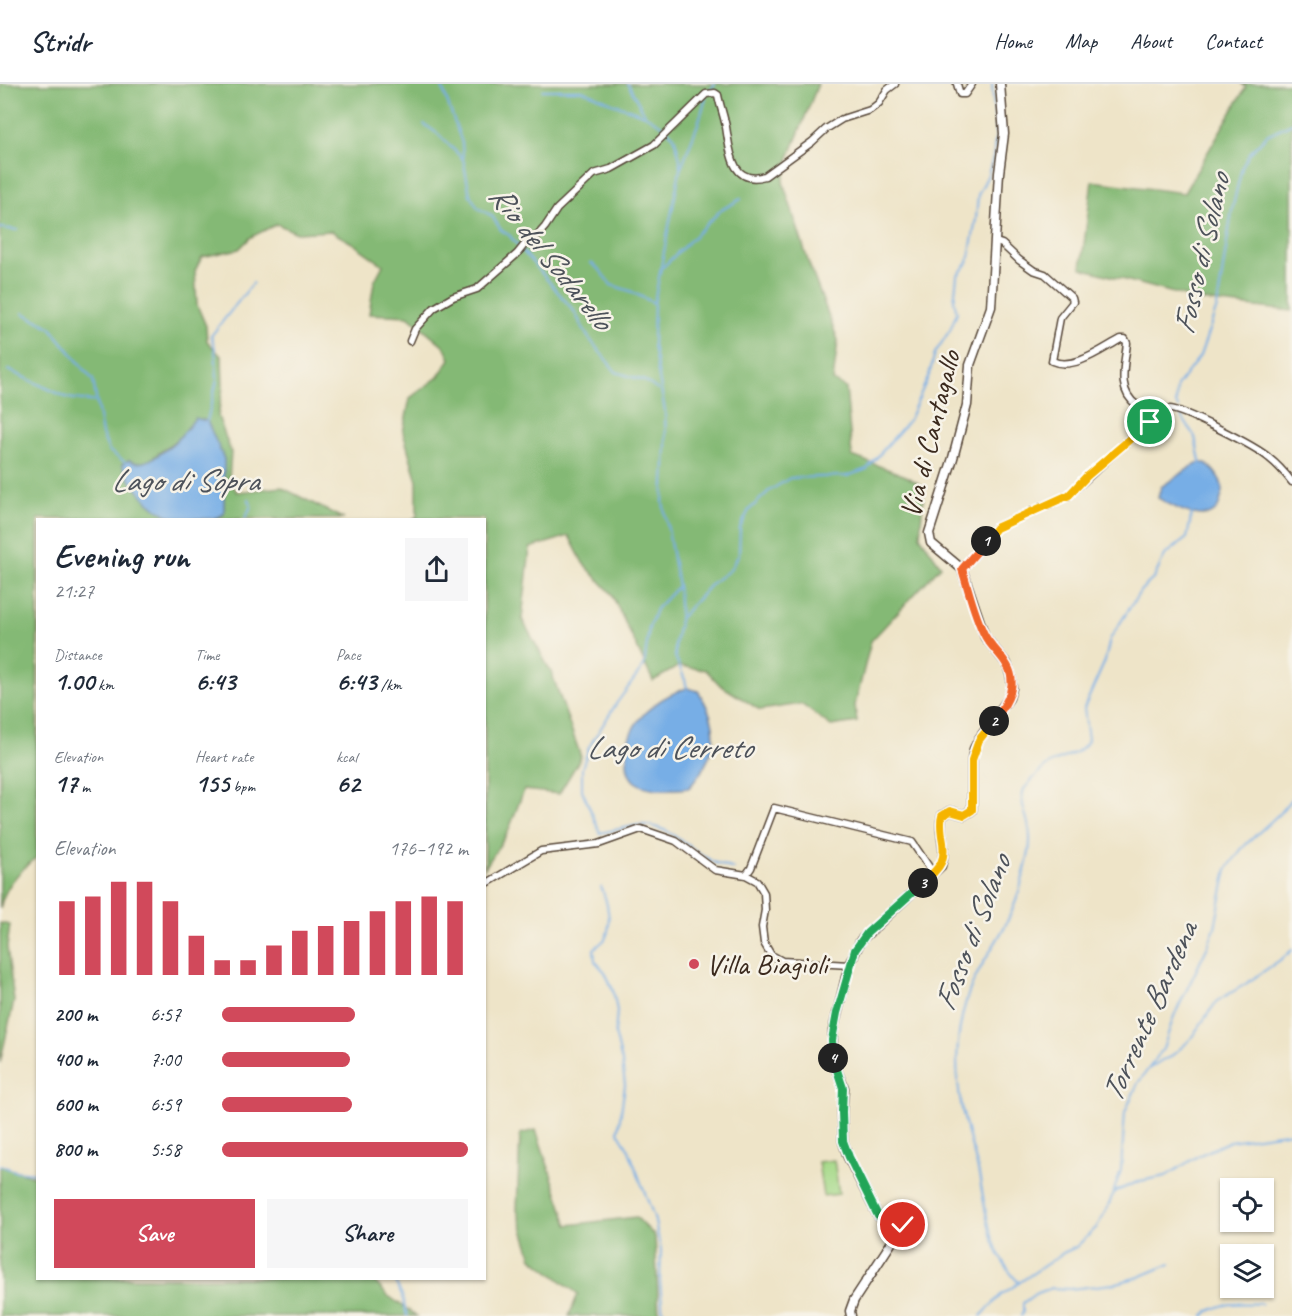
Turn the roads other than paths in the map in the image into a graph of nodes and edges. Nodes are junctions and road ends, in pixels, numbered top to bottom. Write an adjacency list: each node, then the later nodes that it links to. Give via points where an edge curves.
1 (896, 84): 6 (street, via 870,110 842,119 757,178 739,171 731,160 718,95 706,94 654,145 594,174 557,209 537,236 477,289 434,308 415,329)
2 (957, 84): 3 (street, via 960,94 965,94)
3 (972, 84)
4 (1000, 84): 5 (street, Via di Cantagallo, via 1004,134)
5 (996, 242): 7 (street, via 1033,270 1045,274 1072,298 1060,318 1052,361 1079,361 1125,339 1126,391 1139,407); 9 (street, Via di Cantagallo, via 991,307 970,364 967,405 929,532 931,543)
6 (410, 341)
7 (1160, 414): 8 (street, via 1173,408 1188,414 1267,455); 9 (street, via 1069,495 996,528)
8 (1292, 482)
9 (962, 569): 10 (street, via 985,637 1007,664 1012,688 974,749 972,810 964,815 950,811 942,816 945,850 941,866)
10 (933, 873): 11 (street, via 912,842 774,807); 13 (street, via 867,933)
11 (746, 875): 12 (street, via 715,870 676,841 642,829 599,844 541,851); 13 (street, via 757,881 764,893 762,927 771,955 782,962)
12 (486, 884)
13 (849, 965): 14 (street, via 832,1040 834,1063 843,1088 843,1141 878,1216 886,1219 900,1211 905,1214 903,1225 854,1300)
14 (851, 1316)

